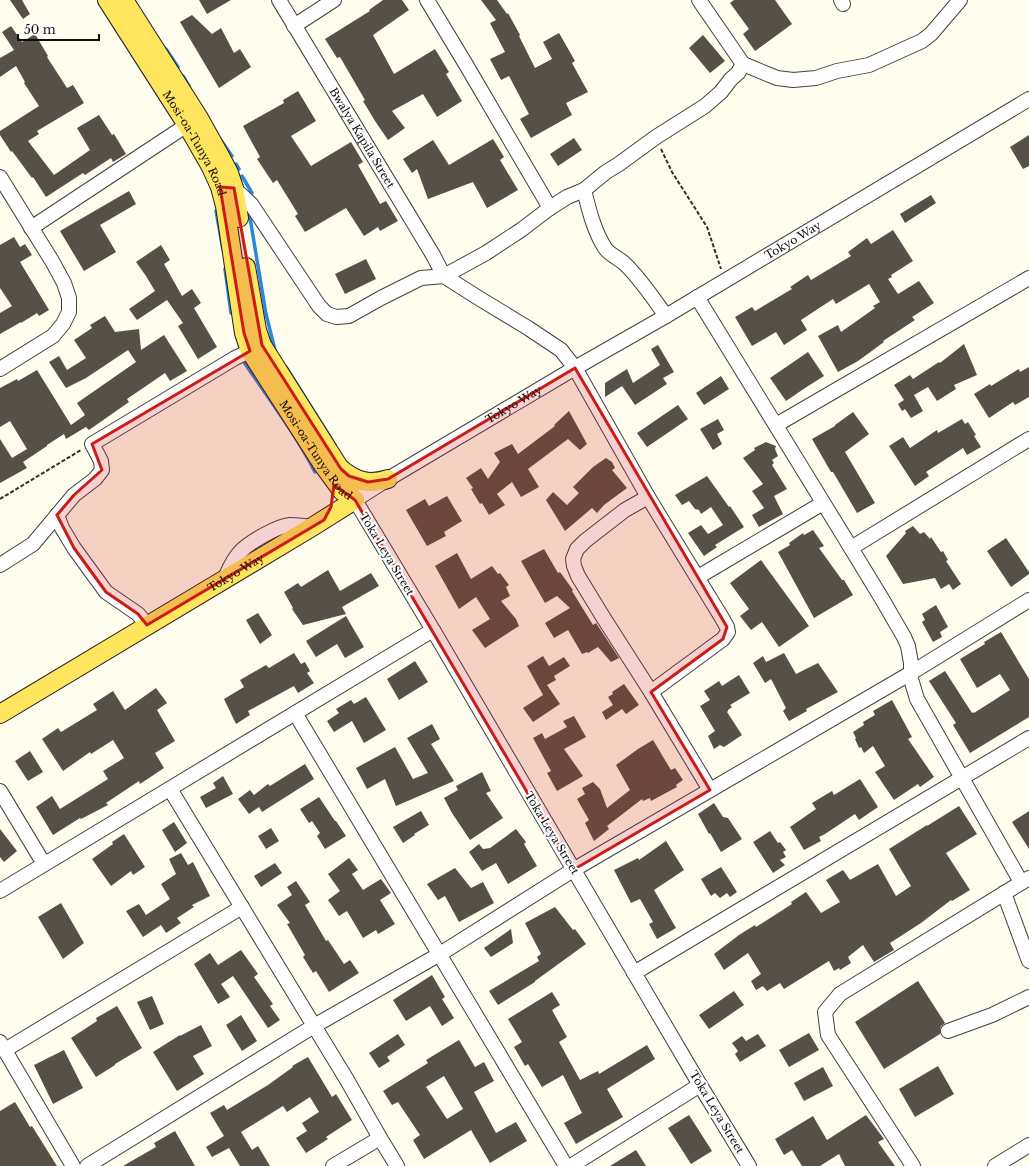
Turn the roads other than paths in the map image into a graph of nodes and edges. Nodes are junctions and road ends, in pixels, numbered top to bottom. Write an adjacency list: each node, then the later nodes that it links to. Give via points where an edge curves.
1 (107, 0): 11 (main road, Mosi-oa-Tunya Road)
2 (124, 0): 13 (main road, Mosi-oa-Tunya Road, via 220,154 229,173)
3 (279, 0): 8 (street, Bwalya Kapila Street)
4 (334, 0): 8 (street)
5 (427, 0): 15 (street)
6 (699, 0): 9 (street)
7 (960, 0): 9 (street, via 922,41 869,64 816,78 793,80 777,78)
8 (294, 26): 17 (street, Bwalya Kapila Street)
9 (743, 64): 14 (street, via 721,92 705,106 656,137)
10 (1029, 99): 19 (street, Tokyo Way)
11 (187, 125): 13 (main road, Mosi-oa-Tunya Road, via 211,167); 16 (street)
12 (0, 177): 16 (street)
13 (227, 188): 17 (street, via 251,204 319,306 327,314 336,317 349,316 421,278); 21 (main road, Mosi-oa-Tunya Road, via 225,206 244,333); 27 (main road, Mosi-oa-Tunya Road, via 262,345)
14 (584, 190): 15 (street); 20 (street, via 590,215 606,249 624,263)
15 (550, 208): 17 (street, via 486,253)
16 (30, 228): 23 (street, via 64,283 69,298 68,312 63,324 53,336)
17 (444, 276): 22 (street, via 561,350)
18 (1029, 278): 24 (street)
19 (697, 297): 20 (street, Tokyo Way); 24 (street)
20 (666, 316): 22 (street, Tokyo Way)
21 (250, 351): 26 (main road, Mosi-oa-Tunya Road); 32 (street, via 92,444 101,461 102,470 95,479 74,494)
22 (575, 368): 28 (street, Tokyo Way); 29 (street)
23 (0, 369)
24 (776, 425): 31 (street)
25 (1029, 439): 34 (street)
26 (323, 465): 30 (main road, Mosi-oa-Tunya Road, via 342,491); 33 (main road, via 330,478 333,493 331,507)
27 (341, 469): 28 (main road, via 358,480 378,482); 30 (main road, Mosi-oa-Tunya Road, via 352,487)
28 (388, 479): 30 (street, Tokyo Way)
29 (648, 497): 36 (street); 41 (street, via 625,510 584,541 573,559 578,576)
30 (355, 500): 33 (main road, Tokyo Way); 39 (street, Toka Leya Street)
31 (823, 503): 34 (street); 36 (street)
32 (57, 515): 35 (street, via 33,544); 38 (street, via 74,548 106,592 138,614)
33 (318, 524): 38 (main road, Tokyo Way)
34 (851, 548): 40 (street, via 908,646)
35 (0, 564)
36 (698, 577): 41 (street, via 728,632 723,639)
37 (1029, 600): 40 (street)
38 (147, 625): 43 (main road, Tokyo Way)
39 (433, 630): 42 (street); 50 (street, Toka Leya Street)
40 (911, 673): 45 (street, via 917,699); 47 (street)
41 (651, 692): 47 (street)
42 (295, 713): 46 (street); 55 (street)
43 (0, 714)
44 (1029, 738): 45 (street)
45 (962, 778): 51 (street); 57 (street)
46 (170, 789): 49 (street); 54 (street)
47 (710, 790): 50 (street)
48 (0, 791): 49 (street)
49 (44, 864): 52 (street)
50 (573, 870): 55 (street); 57 (street, Toka Leya Street)
51 (1025, 880): 53 (street)
52 (0, 891)
53 (1004, 893): 56 (street); 72 (street, via 840,994 825,1012 828,1035)
54 (242, 907): 59 (street); 61 (street)
55 (440, 954): 59 (street); 69 (street)
56 (1029, 961)
57 (634, 973): 62 (street, Toka Leya Street)
58 (1029, 997): 60 (street, via 992,1015)
59 (314, 1026): 63 (street); 66 (street)
60 (948, 1031)
61 (2, 1046): 65 (street)
62 (700, 1085): 70 (street); 71 (street, Toka Leya Street)
63 (380, 1138): 67 (street); 68 (street)
64 (1029, 1146): 73 (street)
65 (73, 1166)
66 (87, 1166)
67 (334, 1166)
68 (397, 1166)
69 (566, 1166)
70 (571, 1166)
71 (749, 1166)
72 (912, 1166)
73 (995, 1166)

